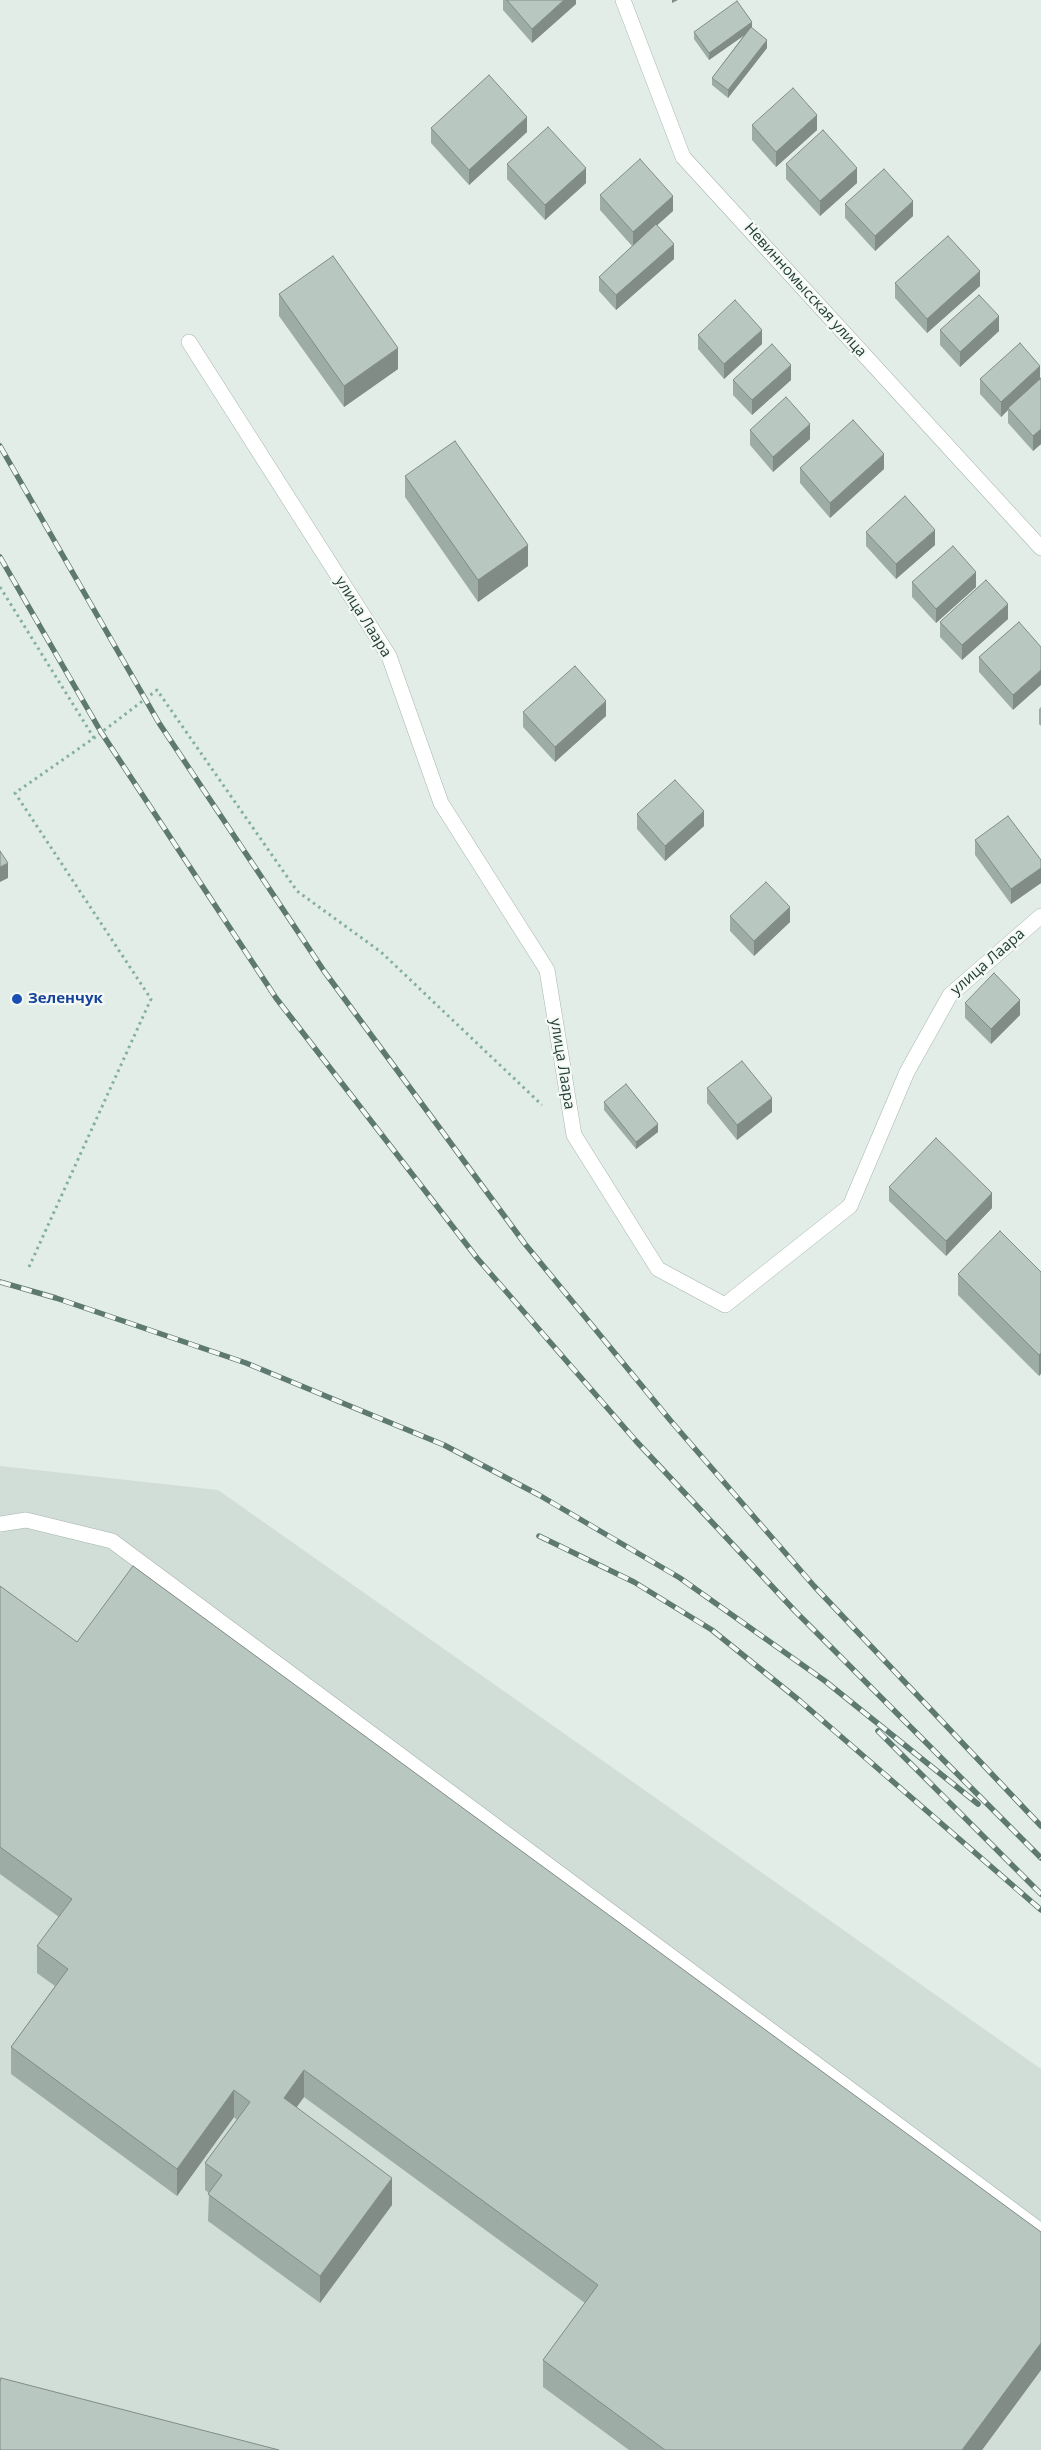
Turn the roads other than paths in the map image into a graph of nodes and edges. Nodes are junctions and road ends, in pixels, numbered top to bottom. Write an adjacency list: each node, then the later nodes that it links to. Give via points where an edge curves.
1 (623, 0): 3 (street, Невинномысская улица, via 683,157)
2 (189, 342): 4 (street, улица Лаара, via 389,656 442,803 546,970 574,1136 658,1269 725,1305 850,1206 908,1072 950,995)
3 (1041, 548)
4 (1041, 916)
5 (0, 1524): 6 (street, via 26,1520 112,1541)
6 (1041, 2231)

